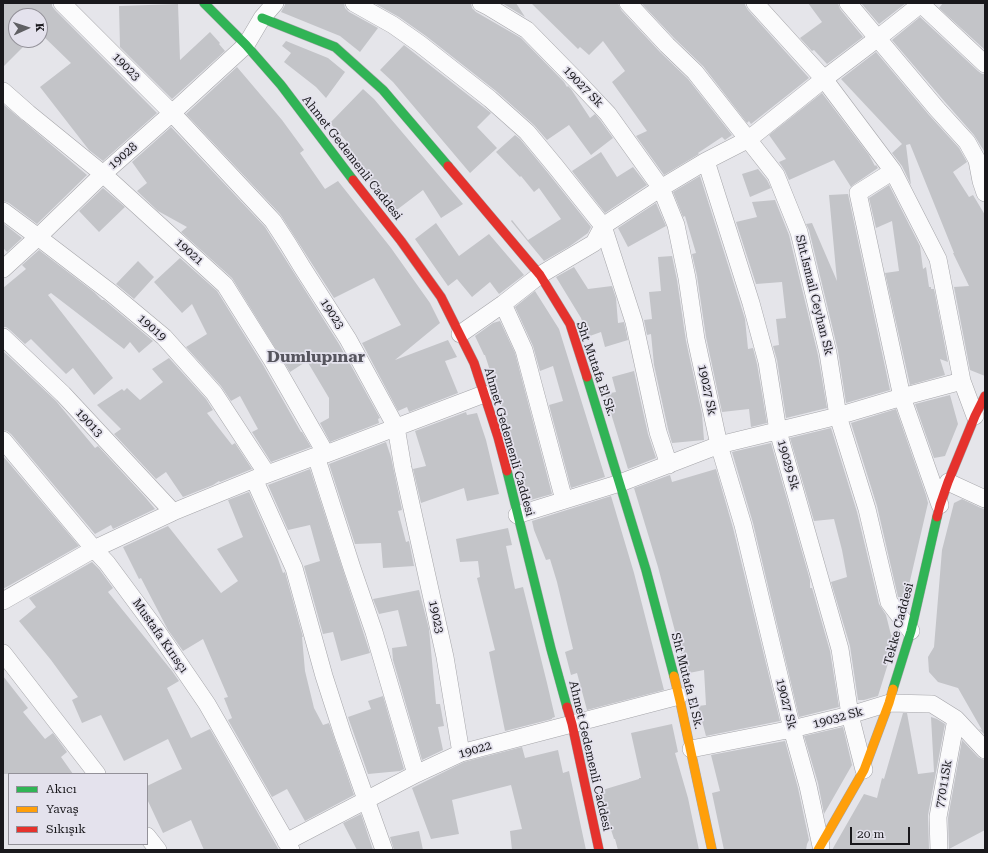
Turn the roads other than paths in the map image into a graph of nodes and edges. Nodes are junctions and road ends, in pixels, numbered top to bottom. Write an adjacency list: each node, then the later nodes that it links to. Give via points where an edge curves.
1 (62, 3): 16 (street, 19023)
2 (204, 3): 12 (street, Ahmet Gedemenli Caddesi)
3 (275, 3): 10 (street, 19028)
4 (354, 3): 24 (street, via 420,44 527,132)
5 (481, 3): 21 (street, 19027 Sk, via 527,30 576,80 608,114)
6 (628, 3): 17 (street, Sht.Ismail Ceyhan Sk, via 695,72)
7 (755, 3): 14 (street)
8 (848, 3): 11 (street)
9 (921, 3): 11 (street); 13 (street)
10 (262, 18): 12 (street, 19028); 27 (street, Sht Mutafa El Sk., via 335,47 383,90)
11 (878, 38): 14 (street); 22 (street, via 967,142 977,160)
12 (246, 45): 16 (street, 19028); 29 (street, Ahmet Gedemenli Caddesi, via 281,85 401,241 441,297)
13 (985, 64)
14 (824, 79): 17 (street); 19 (street)
15 (3, 91): 20 (street, 19021)
16 (172, 113): 20 (street, 19028); 37 (street, 19023, via 273,221 348,339)
17 (748, 139): 18 (street); 35 (street, Sht.Ismail Ceyhan Sk, via 776,174 799,232 828,353)
18 (706, 161): 21 (street); 38 (street, 19029 Sk, via 753,311 766,362)
19 (893, 171): 31 (street, via 938,259); 34 (street, via 858,193)
20 (103, 174): 25 (street, 19028); 41 (street, 19021, via 225,285 272,360)
21 (661, 188): 24 (street); 40 (street, 19027 Sk, via 676,225 696,339)
22 (985, 193)
23 (3, 211): 25 (street, 19019)
24 (603, 226): 27 (street, via 594,243); 42 (street, via 634,322 658,432)
25 (38, 237): 26 (street, 19028); 43 (street, 19019, via 164,337 214,393 267,474)
26 (3, 269)
27 (540, 275): 28 (street); 45 (street, Sht Mutafa El Sk., via 570,324)
28 (503, 304): 29 (street); 47 (street, via 524,350)
29 (460, 334): 32 (street, Ahmet Gedemenli Caddesi, via 474,362)
30 (3, 337): 49 (street, 19013, via 63,394)
31 (962, 381): 34 (street); 36 (street)
32 (484, 394): 37 (street); 50 (street, Ahmet Gedemenli Caddesi, via 498,437)
33 (985, 396): 36 (street, Tekke Caddesi)
34 (902, 397): 35 (street); 48 (street)
35 (838, 416): 38 (street); 53 (street, Sht.Ismail Ceyhan Sk, via 867,509 889,602)
36 (975, 416): 44 (street, Tekke Caddesi)
37 (396, 427): 41 (street); 63 (street, 19023, via 445,657)
38 (778, 431): 40 (street); 57 (street, 19029 Sk, via 840,649)
39 (3, 440): 51 (street, Mustafa Kırısçı)
40 (719, 445): 42 (street); 60 (street, 19027 Sk, via 743,525)
41 (321, 455): 43 (street); 66 (street, 19021, via 352,568 374,632)
42 (669, 465): 45 (street)
43 (262, 476): 49 (street); 67 (street, 19019, via 294,568 343,735)
44 (948, 482): 46 (street); 48 (street, Tekke Caddesi)
45 (620, 483): 47 (street); 55 (street, Sht Mutafa El Sk., via 643,558)
46 (985, 499)
47 (564, 500): 50 (street)
48 (940, 505): 53 (street, Tekke Caddesi)
49 (173, 512): 51 (street)
50 (517, 515): 59 (street, Ahmet Gedemenli Caddesi)
51 (94, 549): 52 (street); 69 (street, Mustafa Kırısçı, via 154,625 207,704)
52 (3, 601)
53 (911, 631): 56 (street, Tekke Caddesi)
54 (3, 653): 65 (street)
55 (679, 696): 59 (street, 19022); 61 (street, Sht Mutafa El Sk.)
56 (889, 703): 57 (street, 19032 Sk); 58 (street, 19032 Sk, via 932,704); 64 (street, Tekke Caddesi)
57 (850, 715): 60 (street, 19032 Sk); 64 (street, 19029 Sk)
58 (956, 719): 62 (street, 19032 Sk); 75 (street, 77011Sk, via 938,817)
59 (572, 724): 63 (street, 19022); 73 (street, Ahmet Gedemenli Caddesi)
60 (792, 729): 61 (street, 19032 Sk); 70 (street, 19027 Sk, via 808,786)
61 (691, 749): 74 (street, Sht Mutafa El Sk.)
62 (985, 750)
63 (461, 753): 66 (street, 19022)
64 (864, 770): 70 (street, Tekke Caddesi)
65 (96, 773)
66 (416, 774): 67 (street, 19022)
67 (367, 800): 69 (street, 19022); 72 (street, 19019)
68 (148, 837): 71 (street)
69 (288, 846)
70 (819, 848)
71 (158, 850)
72 (384, 850)
73 (599, 850)
74 (712, 850)
75 (939, 850)

